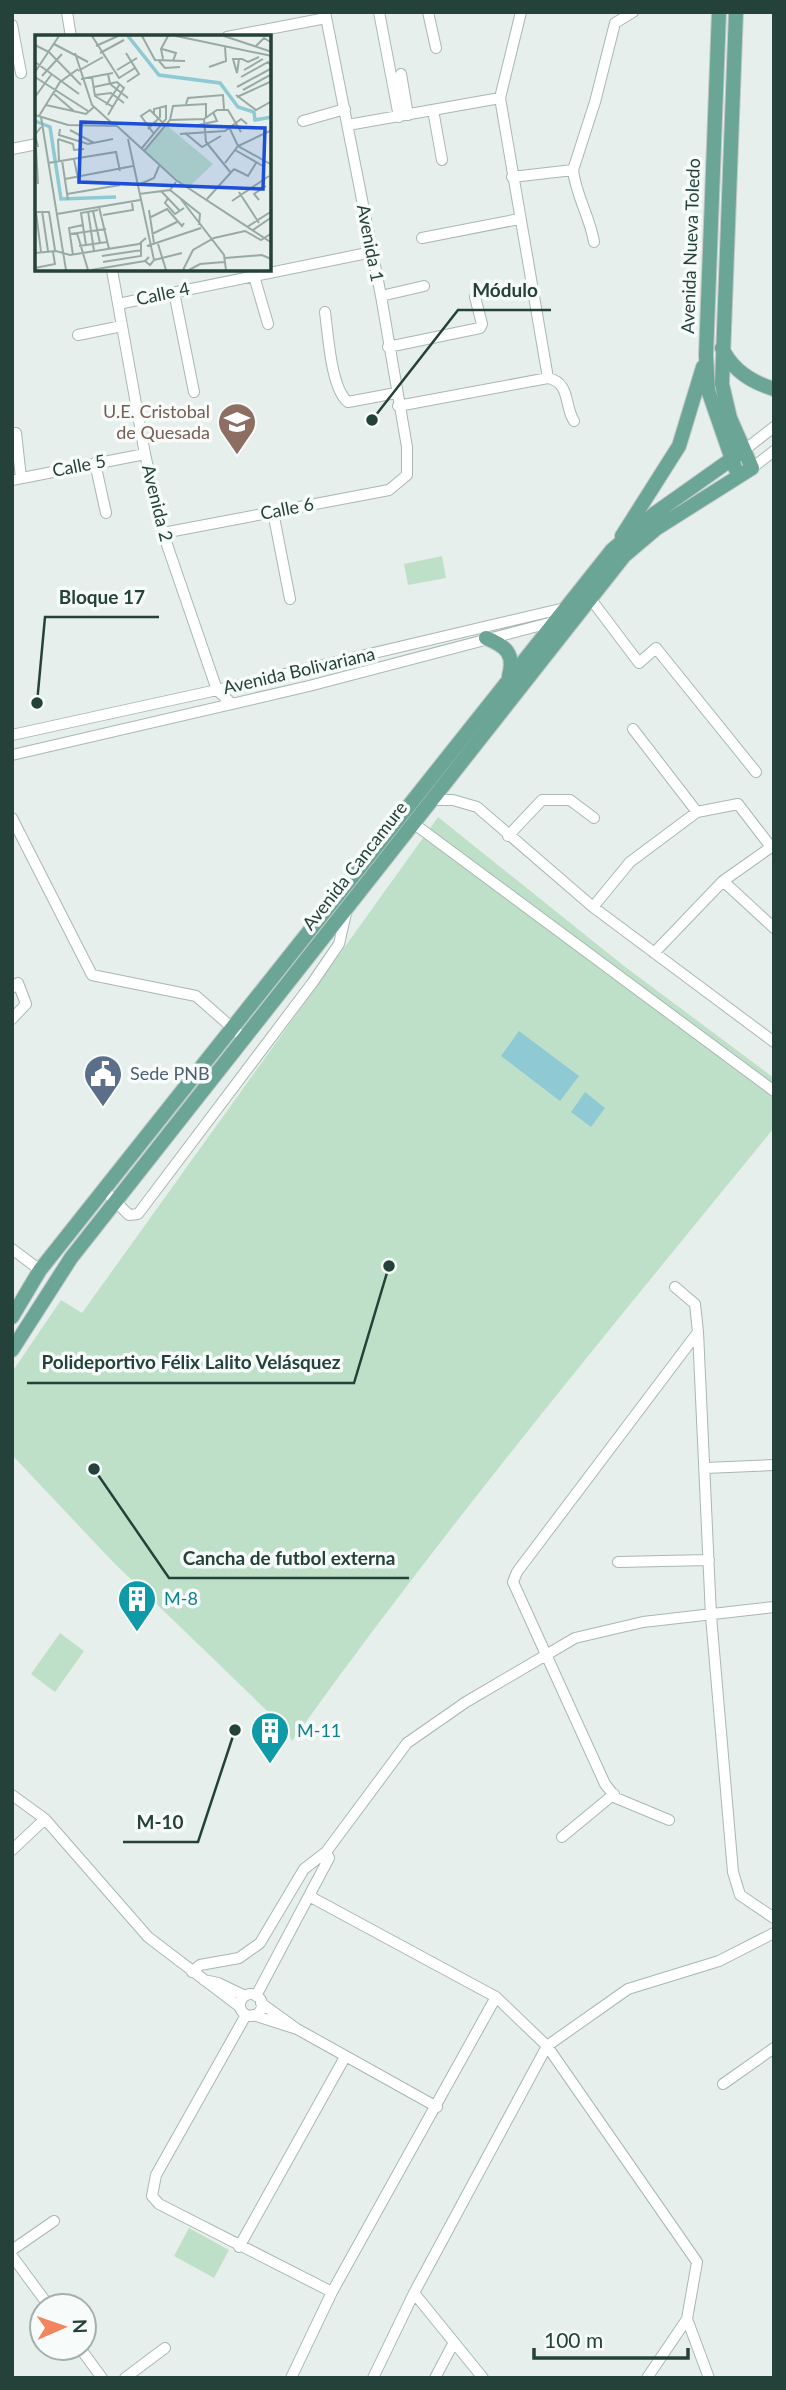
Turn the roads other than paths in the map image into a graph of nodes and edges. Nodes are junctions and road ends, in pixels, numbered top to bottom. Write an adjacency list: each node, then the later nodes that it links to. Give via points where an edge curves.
1 (67, 12): 11 (street)
2 (379, 12): 19 (street)
3 (428, 12): 13 (street)
4 (521, 12): 16 (street)
5 (614, 12): 8 (street)
6 (719, 12): 44 (main road, Avenida Nueva Toledo)
7 (736, 12): 42 (main road, Avenida Nueva Toledo)
8 (630, 14): 25 (street, via 615,23)
9 (325, 15): 12 (street); 17 (street, Avenida 1)
10 (12, 25): 14 (street)
11 (71, 35)
12 (236, 35)
13 (436, 48)
14 (21, 73)
15 (401, 74): 19 (street)
16 (500, 98): 18 (street); 26 (street)
17 (345, 110): 20 (street); 21 (street, Avenida 1)
18 (433, 110): 19 (street); 24 (street)
19 (403, 116): 21 (street)
20 (303, 121)
21 (348, 125): 30 (street, Avenida 1)
22 (35, 144): 23 (street)
23 (12, 149)
24 (442, 160)
25 (573, 170): 26 (street); 29 (street, via 575,190 592,226)
26 (512, 177): 27 (street)
27 (519, 219): 28 (street); 45 (street)
28 (422, 238)
29 (594, 242)
30 (372, 252): 32 (street, Calle 4); 35 (street, Avenida 1)
31 (112, 271): 37 (street, Avenida 2)
32 (254, 276): 34 (street, Calle 4); 39 (street)
33 (424, 286): 35 (street)
34 (174, 292): 37 (street, Calle 4); 47 (street)
35 (381, 296): 43 (street, Avenida 1)
36 (475, 297): 43 (street, via 480,328)
37 (118, 304): 40 (street, Avenida 2)
38 (325, 312): 48 (street, via 344,399)
39 (268, 324)
40 (122, 327): 41 (street); 54 (street, Avenida 2)
41 (78, 335)
42 (722, 346): 46 (main road, via 728,362); 55 (main road, Avenida Nueva Toledo, via 722,384)
43 (388, 347): 48 (street, Avenida 1)
44 (706, 355): 55 (main road, Avenida Nueva Toledo, via 708,390); 64 (main road, via 679,446)
45 (548, 378): 49 (street); 50 (street, via 564,388)
46 (774, 389)
47 (194, 392)
48 (396, 393): 49 (street, Avenida 1)
49 (398, 406): 58 (street, Avenida 1, via 407,447)
50 (574, 421)
51 (774, 428): 55 (street, Avenida Cancamure)
52 (16, 433): 60 (street)
53 (774, 452): 57 (street, Avenida Cancamure)
54 (145, 454): 56 (street, Calle 5); 63 (street, Avenida 2)
55 (737, 456): 57 (main road, Avenida Nueva Toledo); 59 (main road, Avenida Nueva Toledo); 64 (main road, Avenida Cancamure, via 663,507)
56 (95, 463): 60 (street, Calle 5); 62 (street)
57 (752, 468): 59 (main road, Avenida Cancamure)
58 (407, 475): 61 (street, Calle 6, via 389,490)
59 (738, 475): 66 (main road, Avenida Cancamure, via 657,528 624,556)
60 (17, 479)
61 (273, 512): 63 (street, Calle 6); 65 (street)
62 (106, 513)
63 (163, 533): 70 (street, Avenida 2)
64 (612, 550): 66 (main road, Avenida Cancamure)
65 (290, 599)
66 (579, 606): 67 (main road, Avenida Cancamure); 70 (street, Avenida Bolivariana); 76 (street, via 639,663 656,648); 77 (main road, Avenida Cancamure)
67 (553, 621): 68 (street, Avenida Bolivariana); 69 (main road, Avenida Cancamure)
68 (486, 638): 69 (main road, via 509,650); 71 (street, Avenida Bolivariana)
69 (508, 677): 84 (main road, Avenida Cancamure)
70 (217, 690): 71 (street); 72 (street); 74 (street, Avenida Bolivariana)
71 (232, 704): 72 (street, Avenida Bolivariana)
72 (210, 709): 75 (street, Avenida Bolivariana)
73 (633, 729): 78 (street)
74 (12, 735)
75 (12, 755)
76 (756, 772)
77 (431, 800): 81 (main road, Avenida Cancamure); 82 (street, via 477,807)
78 (697, 812): 83 (street, via 738,804); 88 (street, via 629,862)
79 (12, 818): 93 (street, via 92,975 197,996)
80 (594, 818): 82 (street, via 570,800 542,800)
81 (413, 823): 85 (main road, Avenida Cancamure); 96 (street)
82 (509, 836): 88 (street)
83 (773, 846): 86 (street)
84 (359, 867): 85 (street); 93 (main road, Avenida Cancamure)
85 (370, 878): 87 (main road, Avenida Cancamure)
86 (723, 881): 89 (street); 90 (street)
87 (348, 906): 94 (main road, Avenida Cancamure); 98 (street, via 339,944 138,1214 129,1215)
88 (593, 907): 90 (street)
89 (774, 928)
90 (654, 953): 95 (street)
91 (12, 988): 92 (street, via 18,983 26,1004)
92 (12, 1019)
93 (232, 1027): 94 (street); 97 (main road, Avenida Cancamure)
94 (244, 1039): 98 (main road, Avenida Cancamure)
95 (774, 1042)
96 (774, 1091)
97 (104, 1191): 98 (street); 100 (main road, Avenida Cancamure)
98 (116, 1202): 104 (main road, Avenida Cancamure, via 71,1258)
99 (12, 1249): 100 (street)
100 (40, 1270): 102 (main road, Avenida Cancamure)
101 (676, 1287): 103 (street, via 695,1304)
102 (12, 1317)
103 (698, 1332): 106 (street); 111 (street, via 517,1572 513,1581)
104 (13, 1345)
105 (774, 1465): 106 (street)
106 (705, 1468): 107 (street)
107 (709, 1560): 108 (street); 110 (street)
108 (618, 1562)
109 (774, 1607): 110 (street)
110 (711, 1616): 111 (street, via 614,1628 575,1638); 120 (street, via 733,1872 740,1895)
111 (545, 1656): 113 (street); 118 (street, via 407,1743)
112 (12, 1794): 114 (street)
113 (614, 1794): 115 (street); 116 (street)
114 (46, 1819): 117 (street); 122 (street, via 148,1937)
115 (669, 1820)
116 (562, 1837)
117 (12, 1850)
118 (326, 1852): 119 (street, via 329,1858); 122 (street, via 304,1869 254,1949 239,1958 200,1965)
119 (309, 1896): 123 (street); 124 (street)
120 (774, 1918)
121 (774, 1933): 125 (street, via 719,1961 628,1989)
122 (192, 1972): 124 (street)
123 (496, 1997): 125 (street); 129 (street)
124 (250, 2005): 127 (street); 131 (street, via 156,2175 152,2196)
125 (547, 2046): 136 (street); 137 (street, via 697,2262)
126 (774, 2048): 128 (street)
127 (345, 2057): 129 (street); 131 (street)
128 (723, 2084)
129 (437, 2107): 135 (street)
130 (54, 2221): 132 (street)
131 (239, 2247): 135 (street)
132 (12, 2250)
133 (12, 2256): 134 (street)
134 (39, 2292)
135 (332, 2292): 143 (street)
136 (414, 2293): 138 (street); 144 (street)
137 (687, 2319): 147 (street); 148 (street)
138 (454, 2342): 145 (street); 146 (street)
139 (165, 2348): 142 (street)
140 (90, 2362): 141 (street)
141 (102, 2378)
142 (125, 2378)
143 (291, 2378)
144 (373, 2378)
145 (435, 2378)
146 (483, 2378)
147 (647, 2378)
148 (709, 2378)

